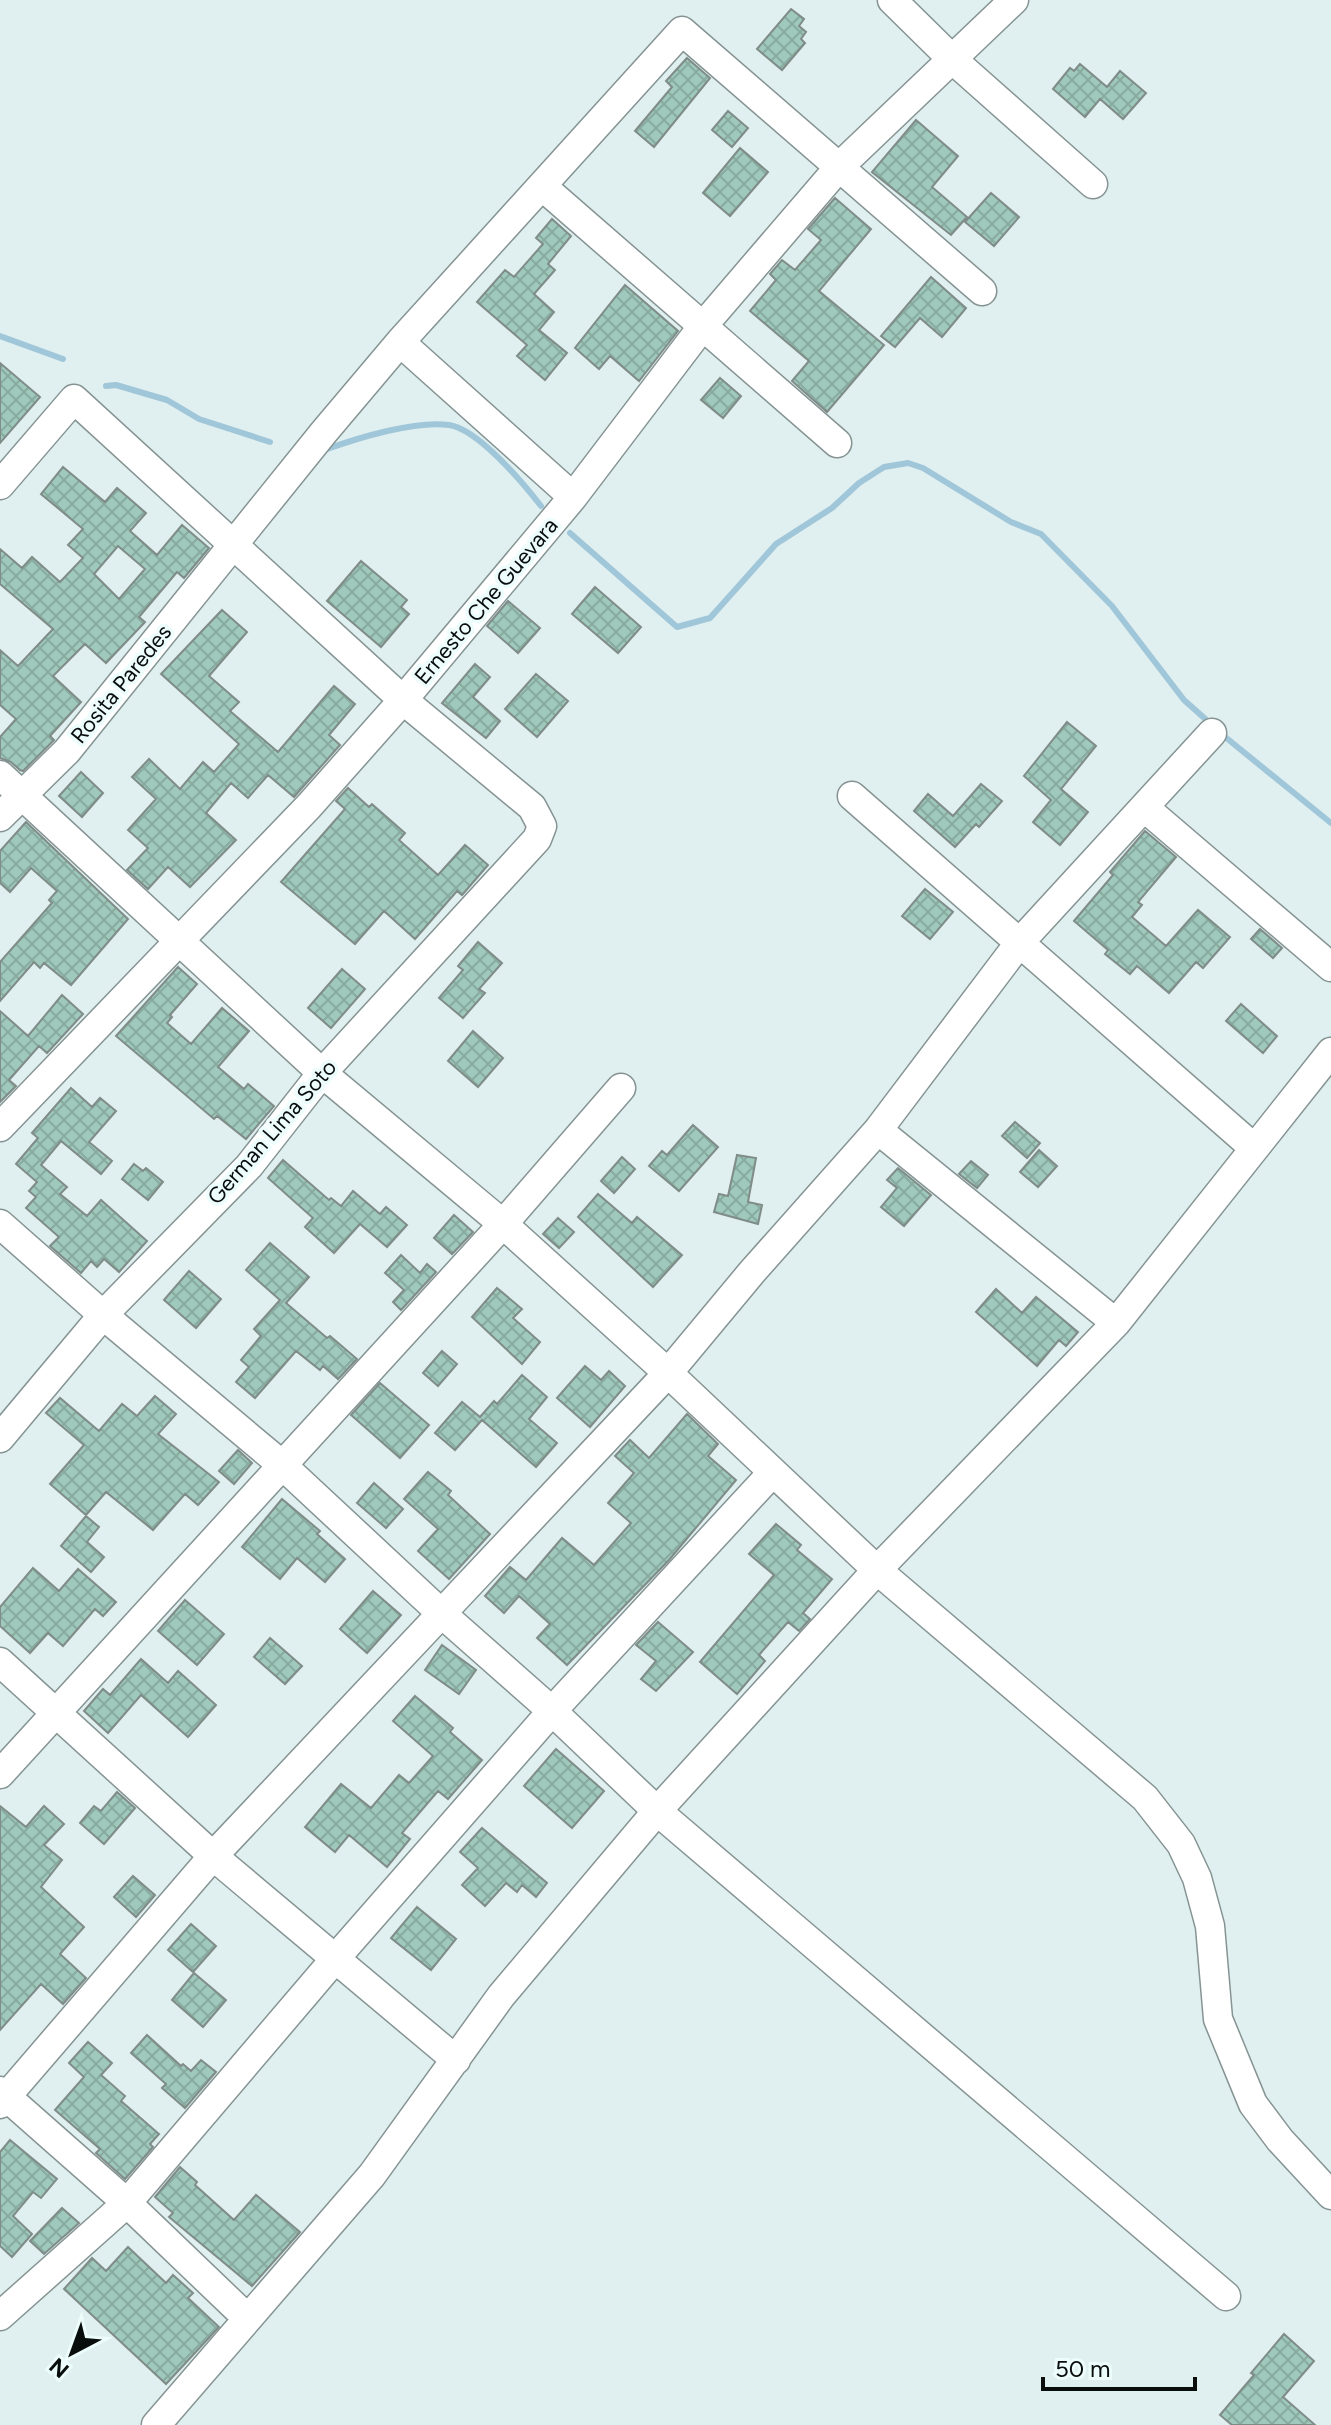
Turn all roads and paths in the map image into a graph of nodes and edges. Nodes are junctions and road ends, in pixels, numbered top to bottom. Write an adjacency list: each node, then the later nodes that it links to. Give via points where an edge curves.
1 (892, 0): 3 (street)
2 (1014, 0): 3 (street, Ernesto Che Guevara)
3 (952, 59): 4 (street, Ernesto Che Guevara); 5 (street)
4 (840, 166): 6 (street, Rosita Paredes, via 682,31); 7 (street); 8 (street, Ernesto Che Guevara)
5 (1093, 184)
6 (543, 187): 8 (street); 9 (street, Rosita Paredes)
7 (982, 291)
8 (702, 327): 10 (street); 12 (street, Ernesto Che Guevara)
9 (400, 342): 12 (street); 13 (street, Rosita Paredes)
10 (837, 443)
11 (0, 485): 13 (street, via 74,399)
12 (573, 497): 14 (street, Ernesto Che Guevara)
13 (233, 544): 14 (street); 16 (street, Rosita Paredes, via 67,751)
14 (403, 700): 20 (street, Ernesto Che Guevara); 24 (street, German Lima Soto, via 532,807 542,826 537,839)
15 (1212, 733): 18 (street)
16 (10, 785): 19 (street, Rosita Paredes); 20 (street)
17 (852, 796): 21 (street)
18 (1145, 808): 21 (street); 22 (street)
19 (0, 817)
20 (177, 941): 24 (street); 26 (street, Ernesto Che Guevara)
21 (1020, 942): 27 (street); 28 (street)
22 (1331, 967)
23 (1331, 1052): 28 (street)
24 (322, 1073): 30 (street); 31 (street, German Lima Soto, via 249,1166)
25 (621, 1088): 30 (street)
26 (0, 1127)
27 (878, 1130): 32 (street); 33 (street)
28 (1254, 1148): 32 (street)
29 (0, 1224): 31 (street)
30 (503, 1224): 33 (street); 35 (street)
31 (103, 1315): 34 (street, German Lima Soto); 35 (street)
32 (1116, 1323): 37 (street)
33 (668, 1373): 36 (street); 38 (street)
34 (0, 1438)
35 (281, 1464): 38 (street); 41 (street)
36 (773, 1472): 37 (street); 40 (street)
37 (877, 1570): 43 (street); 48 (street, via 1145,1798 1181,1844 1210,1926 1218,2019 1253,2104)
38 (441, 1613): 40 (street); 44 (street)
39 (0, 1662): 41 (street)
40 (552, 1711): 43 (street); 45 (street)
41 (54, 1712): 42 (street); 44 (street)
42 (0, 1774)
43 (657, 1811): 46 (street, via 501,1996); 50 (street)
44 (213, 1856): 45 (street); 47 (street)
45 (334, 1960): 46 (street); 49 (street)
46 (456, 2060): 52 (street, via 372,2175)
47 (2, 2097): 49 (street)
48 (1331, 2195)
49 (127, 2203): 51 (street); 52 (street)
50 (1226, 2296)
51 (0, 2316)
52 (247, 2318): 53 (street)
53 (156, 2425)

